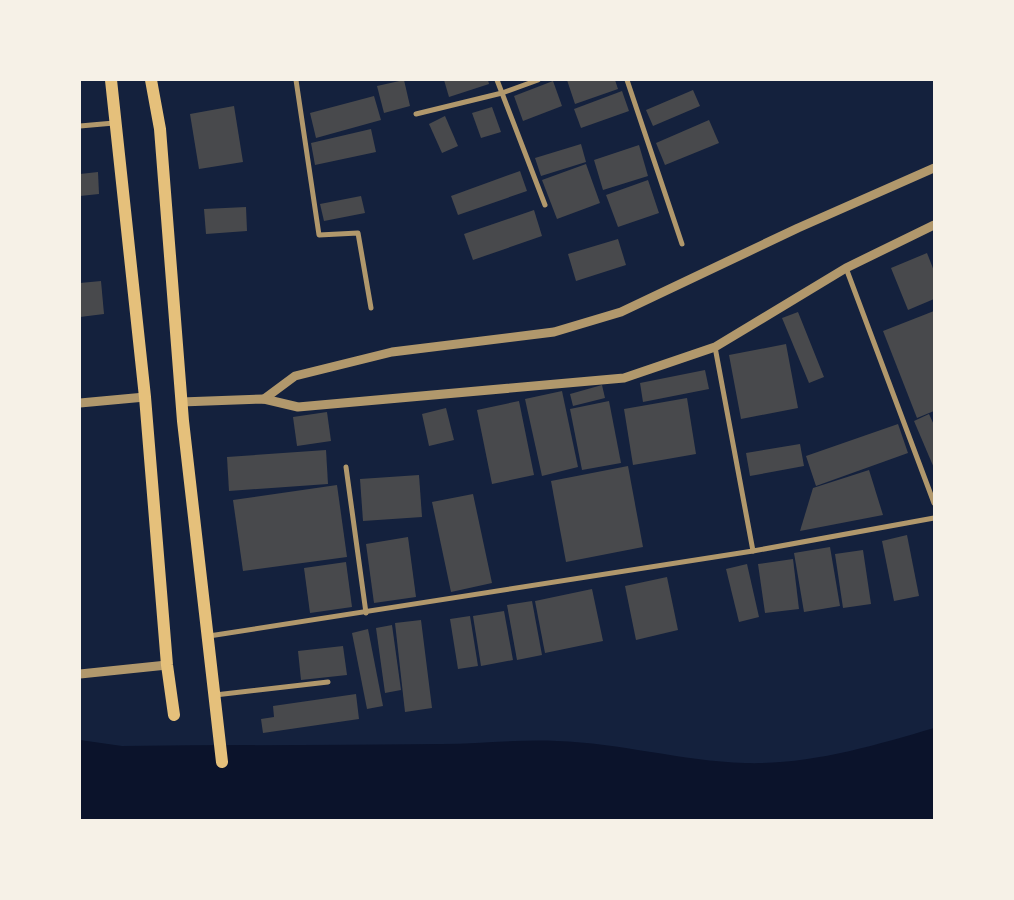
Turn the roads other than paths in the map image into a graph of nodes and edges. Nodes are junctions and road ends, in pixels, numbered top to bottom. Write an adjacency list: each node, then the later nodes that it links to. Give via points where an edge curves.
1 (111, 80): 9 (main road)
2 (151, 80): 20 (main road, via 160,129)
3 (296, 80): 16 (street, via 319,235 358,232)
4 (497, 80): 7 (street)
5 (538, 80): 7 (street)
6 (627, 80): 14 (street)
7 (502, 93): 8 (street); 12 (street)
8 (416, 114)
9 (117, 123): 10 (street); 18 (main road)
10 (80, 126)
11 (934, 168): 19 (street, via 621,312 554,332 392,352 295,376)
12 (545, 205)
13 (934, 225): 15 (street)
14 (682, 244)
15 (846, 268): 17 (street); 23 (street)
16 (371, 308)
17 (716, 348): 19 (street, via 624,378 298,407); 25 (street)
18 (144, 397): 21 (street); 28 (main road)
19 (264, 399): 20 (street)
20 (181, 402): 27 (main road)
21 (80, 403)
22 (346, 467): 26 (street)
23 (934, 503)
24 (934, 518): 25 (street)
25 (753, 551): 26 (street)
26 (366, 613): 27 (street)
27 (206, 636): 31 (main road)
28 (167, 666): 29 (street); 32 (main road)
29 (80, 674)
30 (328, 682): 31 (street)
31 (215, 695): 33 (main road)
32 (174, 714)
33 (222, 762)

